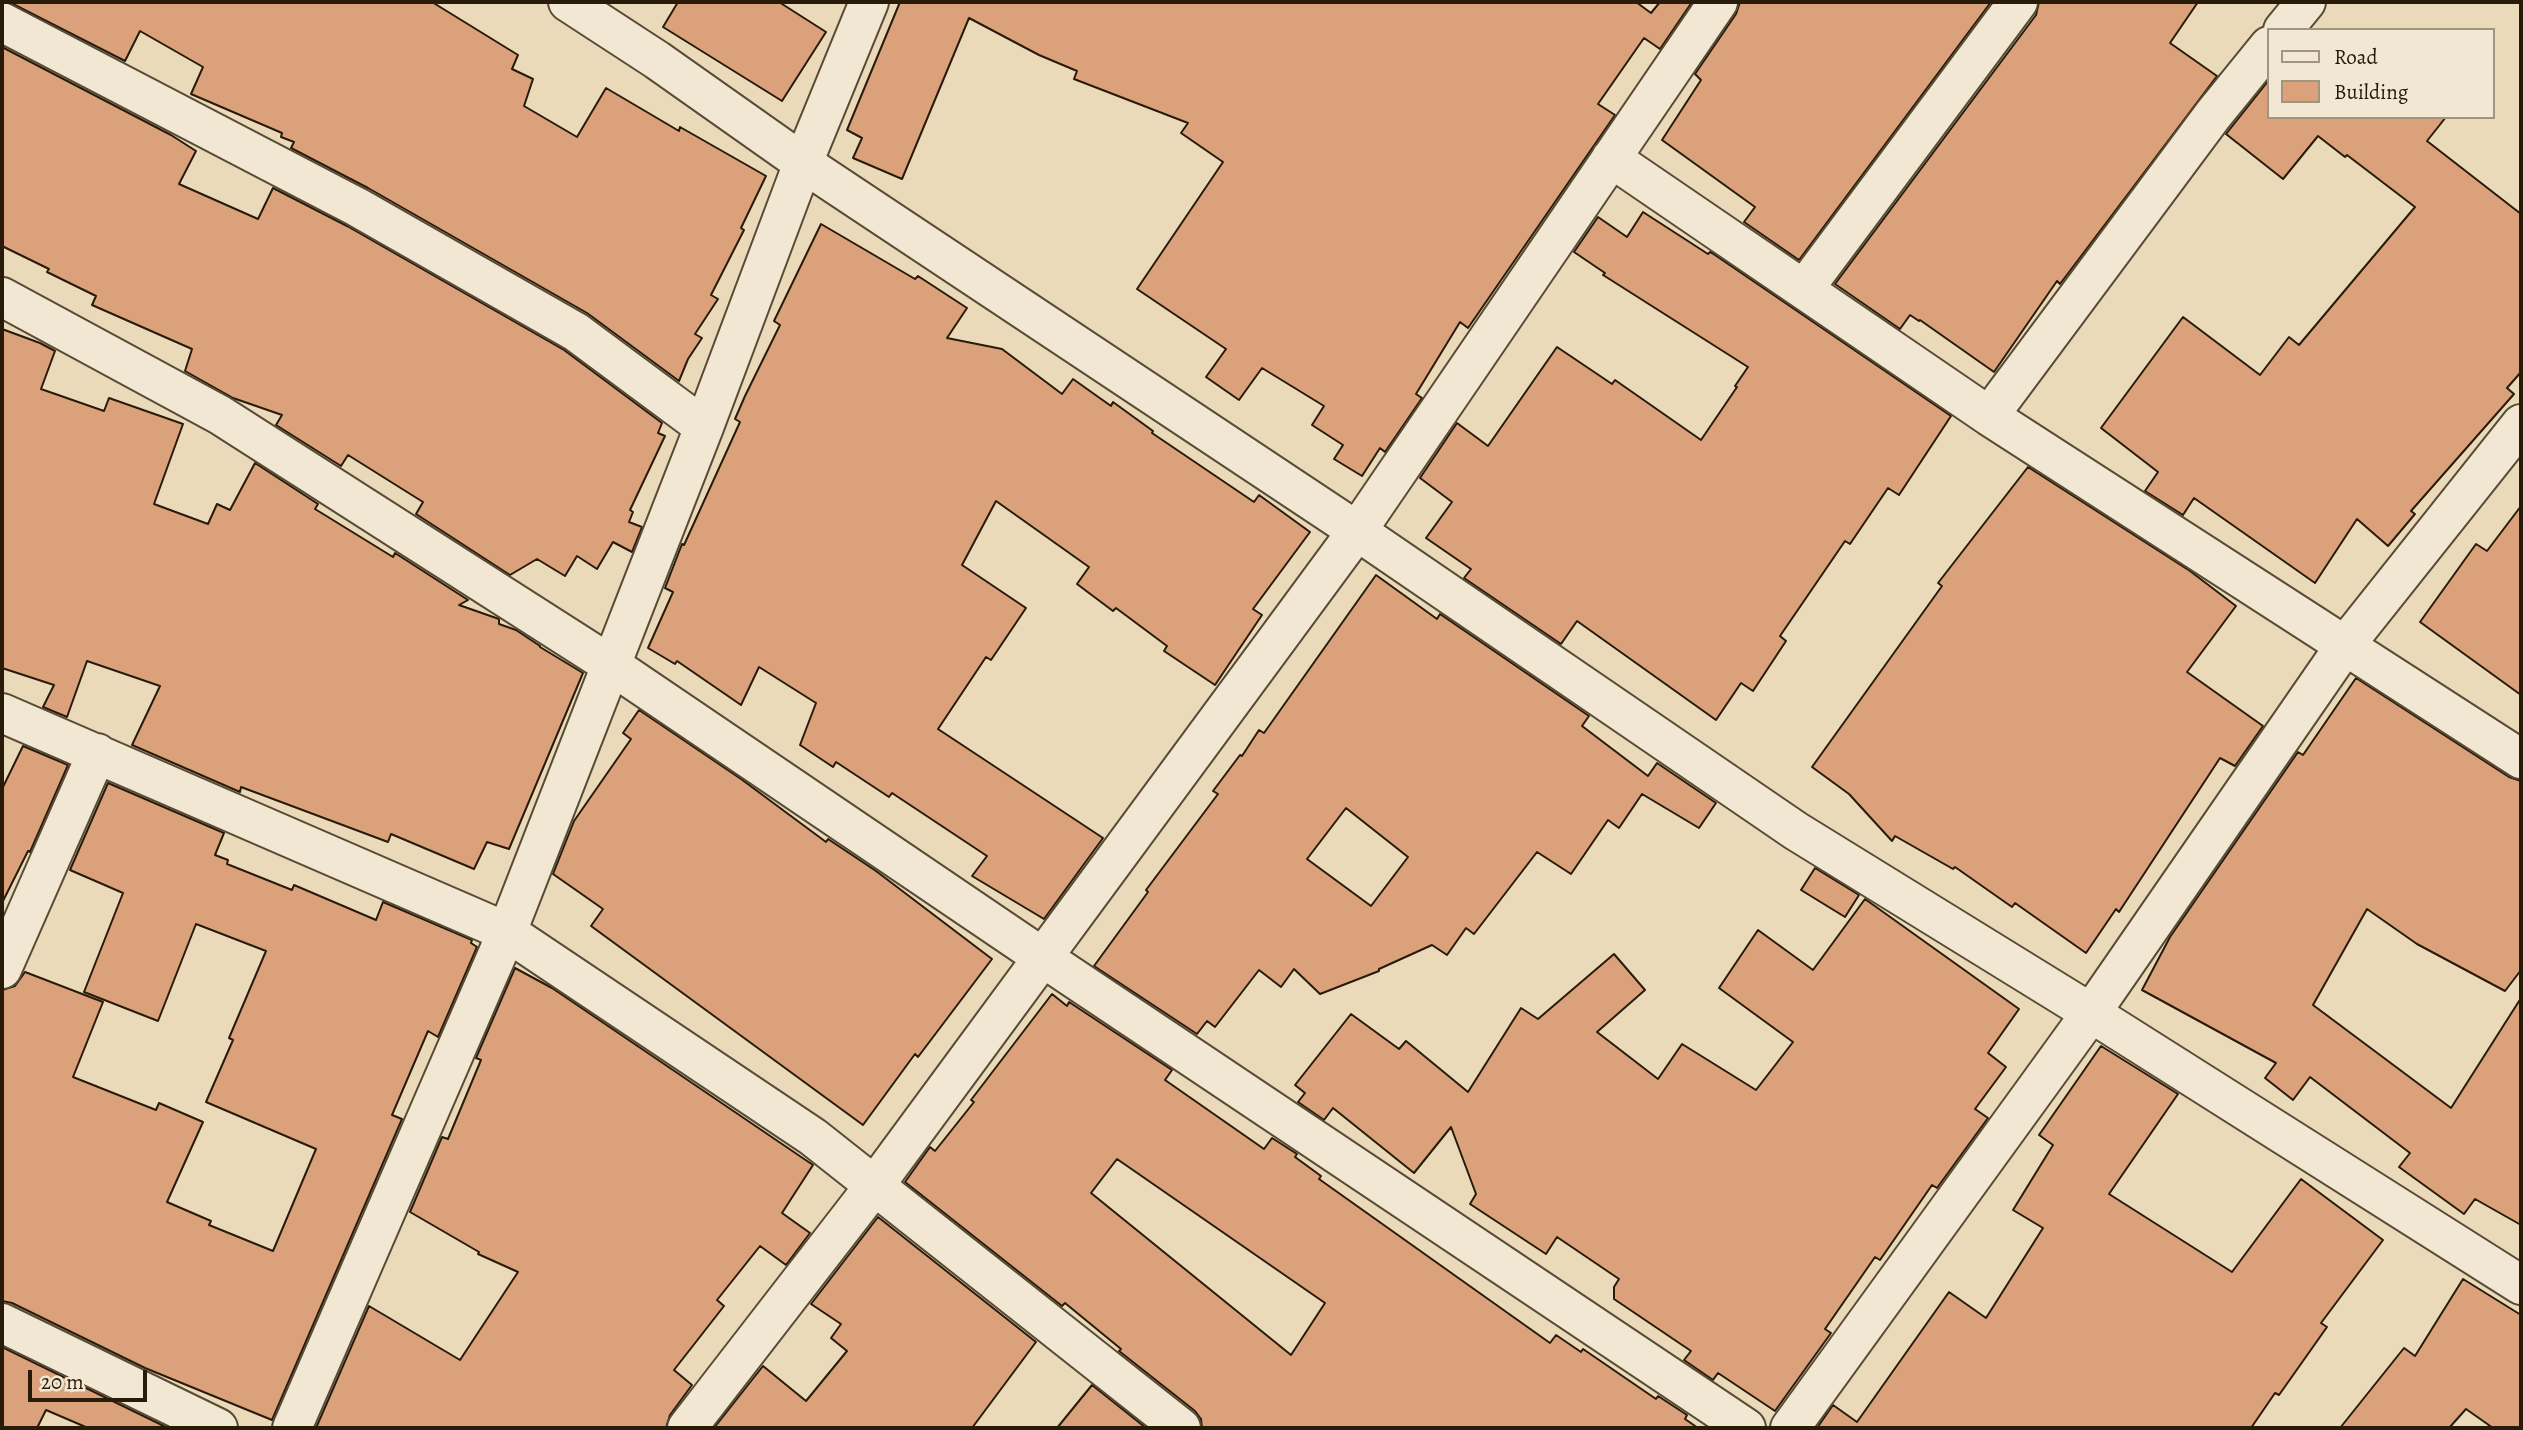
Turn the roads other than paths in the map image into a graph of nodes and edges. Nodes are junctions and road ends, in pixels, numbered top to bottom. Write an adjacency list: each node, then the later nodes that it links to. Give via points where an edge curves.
1 (568, 2): 10 (street)
2 (869, 2): 10 (street)
3 (1718, 2): 9 (street)
4 (2018, 2): 11 (street)
5 (2306, 2): 7 (street)
6 (2, 22): 15 (street, via 357,207 576,332)
7 (2285, 28)
8 (2268, 47): 13 (street)
9 (1611, 158): 11 (street); 16 (street)
10 (803, 163): 15 (street); 16 (street)
11 (1804, 289): 13 (street)
12 (2, 297): 18 (street, via 219,415)
13 (1989, 416): 17 (street)
14 (2521, 424): 17 (street)
15 (704, 427): 18 (street)
16 (1357, 531): 23 (street); 25 (street, via 1796,831)
17 (2346, 644): 21 (street); 25 (street)
18 (611, 665): 22 (street); 23 (street)
19 (2, 713): 20 (street)
20 (97, 752): 22 (street); 24 (street)
21 (2521, 759)
22 (507, 932): 26 (street, via 813,1137); 30 (street)
23 (1042, 957): 26 (street); 33 (street)
24 (2, 969)
25 (2091, 1013): 27 (street); 34 (street)
26 (875, 1185): 31 (street); 32 (street)
27 (2521, 1285)
28 (2, 1323): 29 (street)
29 (218, 1428)
30 (292, 1428)
31 (687, 1428)
32 (1181, 1428)
33 (1746, 1428)
34 (1790, 1428)

